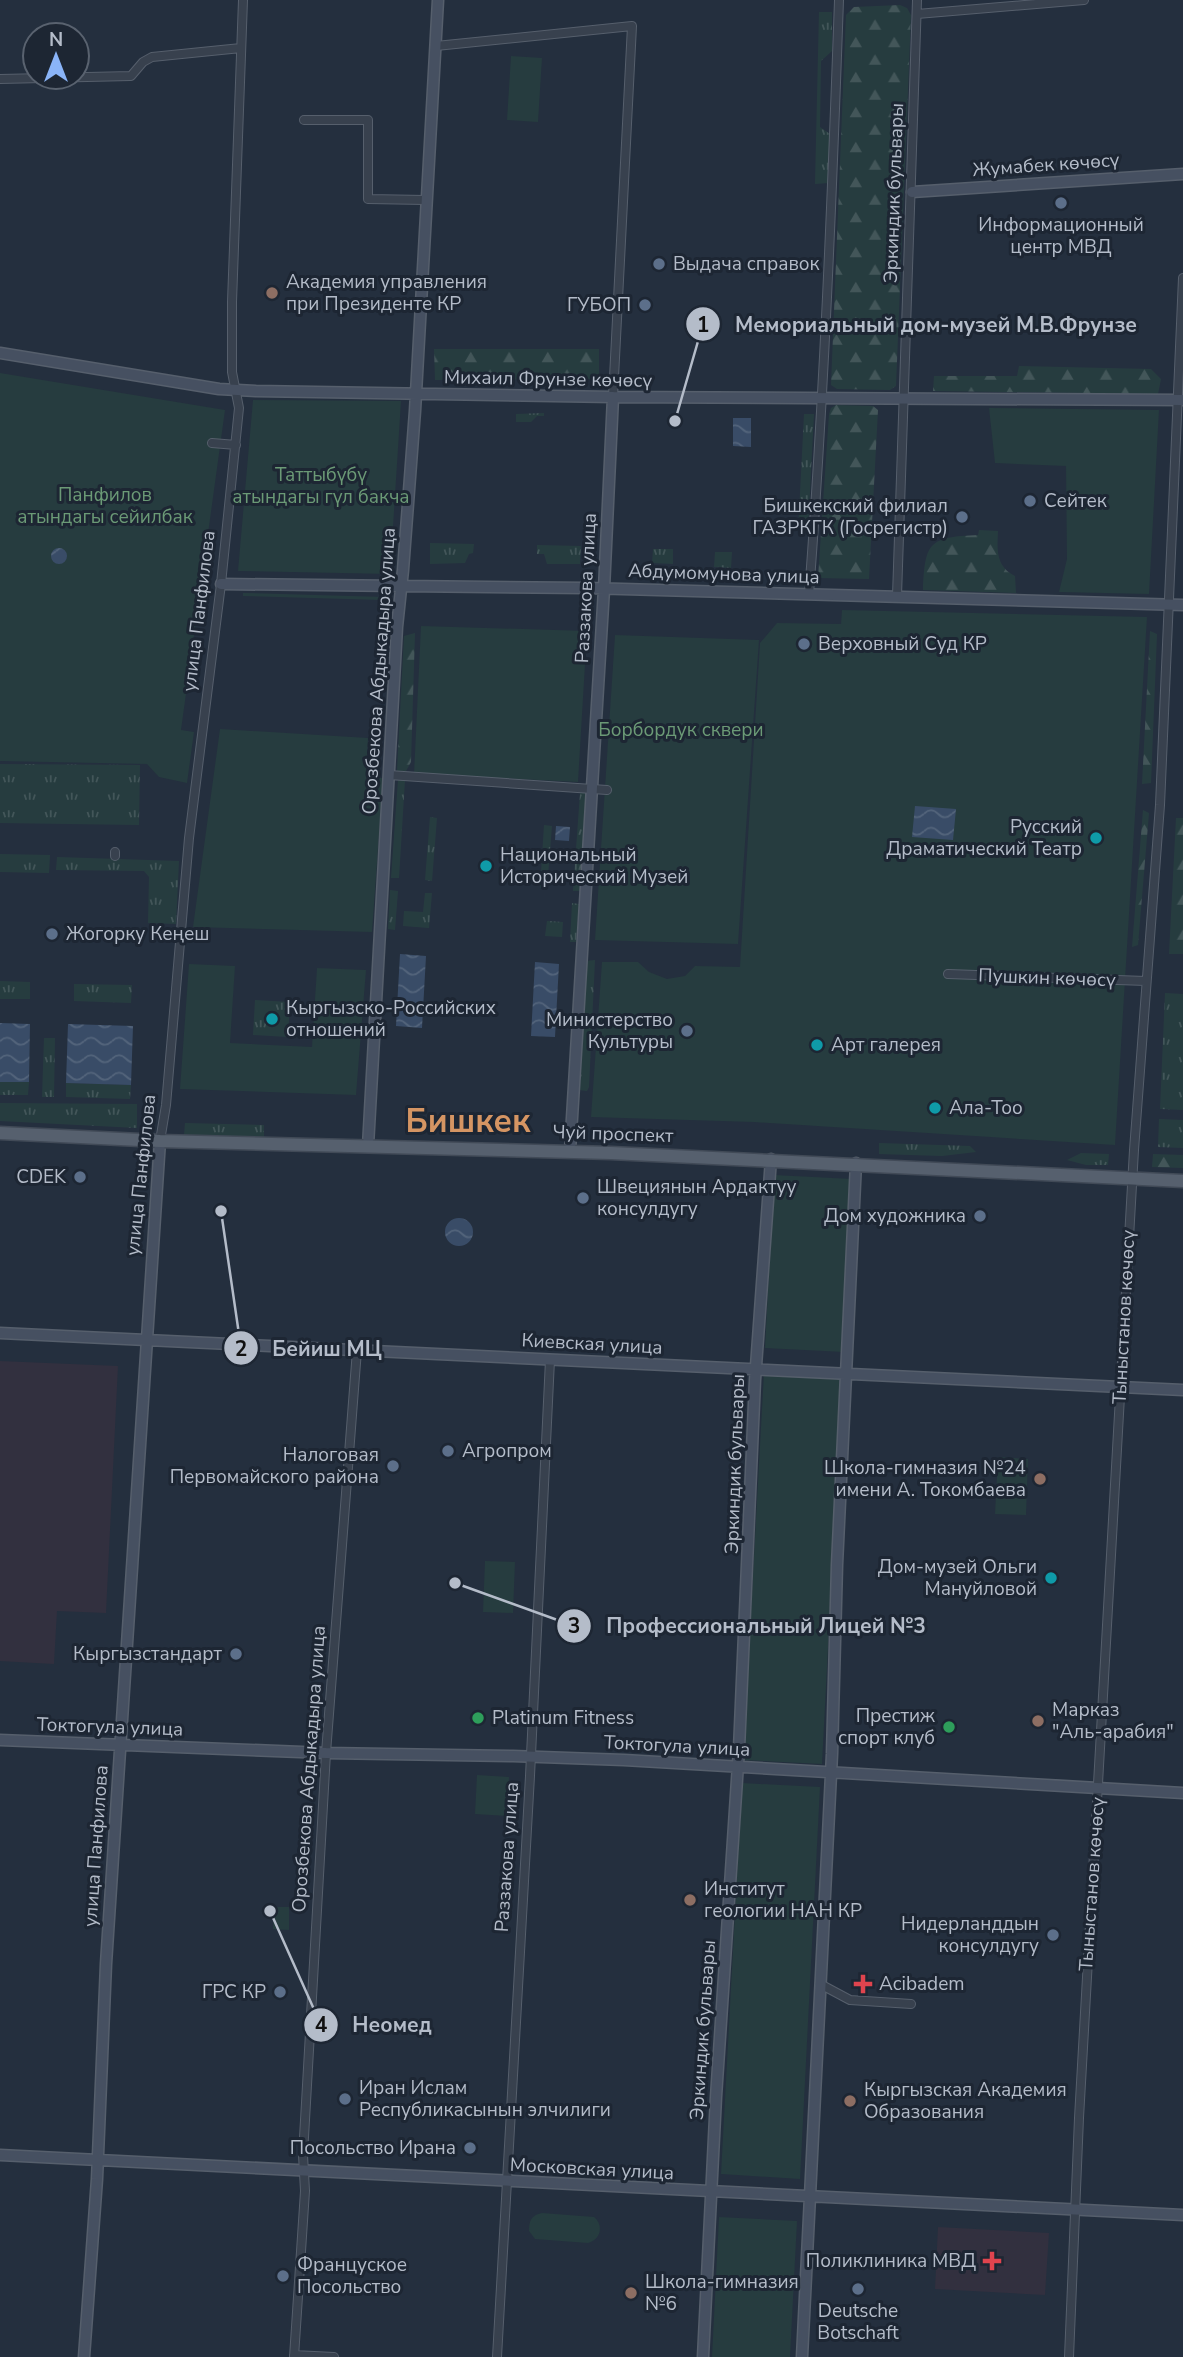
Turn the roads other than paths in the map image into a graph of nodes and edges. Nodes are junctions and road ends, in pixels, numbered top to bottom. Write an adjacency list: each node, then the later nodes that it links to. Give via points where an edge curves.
1 (243, 0): 8 (street, улица Панфилова)
2 (438, 0): 7 (street, Орозбекова Абдыкадыра улица)
3 (839, 0): 19 (street)
4 (917, 0): 6 (street, Эркиндик бульвары)
5 (1084, 0): 6 (street)
6 (917, 14): 12 (street, Эркиндик бульвары)
7 (436, 46): 13 (street, Орозбекова Абдыкадыра улица); 18 (street, Раззакова улица, via 632,26)
8 (241, 48): 9 (street, via 152,57 131,76); 16 (street, улица Панфилова, via 232,302)
9 (0, 79)
10 (304, 120): 13 (street, via 368,120 368,199)
11 (1183, 174): 12 (street, Жумабек көчөсү)
12 (912, 192): 20 (street, Эркиндик бульвары)
13 (425, 200): 17 (street, Орозбекова Абдыкадыра улица)
14 (1183, 278): 21 (street, Тыныстанов көчөсү)
15 (0, 353): 16 (street, Михаил Фрунзе көчөсү)
16 (236, 390): 17 (street, Михаил Фрунзе көчөсү); 23 (street, улица Панфилова)
17 (415, 394): 18 (street, Михаил Фрунзе көчөсү); 25 (street, Орозбекова Абдыкадыра улица)
18 (613, 397): 19 (street, Михаил Фрунзе көчөсү); 26 (street, Раззакова улица)
19 (823, 398): 20 (street, Михаил Фрунзе көчөсү); 27 (street)
20 (904, 398): 21 (street, Михаил Фрунзе көчөсү); 28 (street, Эркиндик бульвары)
21 (1181, 400): 29 (street, Тыныстанов көчөсү)
22 (212, 443): 23 (street)
23 (236, 445): 24 (street, улица Панфилова)
24 (221, 584): 25 (street, Абдумомунова улица); 37 (street, улица Панфилова)
25 (402, 586): 26 (street, Абдумомунова улица); 31 (street, Орозбекова Абдыкадыра улица)
26 (604, 589): 27 (street, Абдумомунова улица); 32 (street, Раззакова улица)
27 (809, 594): 28 (street, Абдумомунова улица)
28 (897, 596): 29 (street, Абдумомунова улица)
29 (1169, 605): 30 (street, Абдумомунова улица); 35 (street, Тыныстанов көчөсү)
30 (1183, 605)
31 (389, 775): 32 (street); 38 (street, Орозбекова Абдыкадыра улица)
32 (593, 790): 33 (street); 39 (street, Раззакова улица)
33 (607, 790)
34 (948, 974): 35 (street, Пушкин көчөсү)
35 (1146, 981): 42 (street, Тыныстанов көчөсү)
36 (0, 1133): 37 (main road, Чуй проспект)
37 (160, 1141): 38 (main road, Чуй проспект); 45 (street, улица Панфилова)
38 (368, 1146): 39 (main road, Чуй проспект)
39 (570, 1151): 40 (main road, Чуй проспект)
40 (771, 1159): 41 (main road, Чуй проспект); 48 (street, Эркиндик бульвары)
41 (856, 1163): 42 (main road, Чуй проспект); 49 (street)
42 (1132, 1178): 43 (main road, Чуй проспект); 50 (street, Тыныстанов көчөсү)
43 (1183, 1181)
44 (0, 1333): 45 (street, Киевская улица)
45 (146, 1340): 46 (street, Киевская улица); 53 (street, улица Панфилова)
46 (357, 1350): 47 (street, Киевская улица); 54 (street, Орозбекова Абдыкадыра улица)
47 (550, 1360): 48 (street, Киевская улица); 55 (street, Раззакова улица)
48 (756, 1369): 49 (street, Киевская улица); 56 (street, Эркиндик бульвары)
49 (846, 1374): 50 (street, Киевская улица); 57 (street)
50 (1120, 1387): 51 (street, Киевская улица); 58 (street, Тыныстанов көчөсү)
51 (1183, 1390)
52 (0, 1740): 53 (street, Токтогула улица)
53 (120, 1745): 54 (street, Токтогула улица); 63 (street, улица Панфилова)
54 (326, 1753): 55 (street, Токтогула улица); 64 (street, Орозбекова Абдыкадыра улица)
55 (531, 1757): 56 (street, Токтогула улица); 65 (street, Раззакова улица)
56 (738, 1766): 57 (street, Токтогула улица); 66 (street, Эркиндик бульвары)
57 (832, 1772): 58 (street, Токтогула улица); 60 (street)
58 (1099, 1788): 59 (street, Токтогула улица); 68 (street, Тыныстанов көчөсү)
59 (1183, 1793)
60 (820, 1984): 61 (street, via 850,2000); 67 (street)
61 (911, 2004)
62 (0, 2155): 63 (street, Московская улица)
63 (97, 2161): 64 (street, Московская улица); 71 (street, улица Панфилова)
64 (304, 2172): 65 (street, Московская улица); 70 (street, Орозбекова Абдыкадыра улица)
65 (507, 2183): 66 (street, Московская улица); 73 (street, Раззакова улица)
66 (712, 2192): 67 (street, Московская улица); 74 (street, Эркиндик бульвары)
67 (811, 2197): 68 (street, Московская улица); 75 (street)
68 (1075, 2210): 69 (street, Московская улица); 76 (street, Тыныстанов көчөсү)
69 (1183, 2215)
70 (294, 2356): 72 (street)
71 (84, 2357)
72 (334, 2357)
73 (497, 2357)
74 (703, 2357)
75 (802, 2357)
76 (1069, 2357)

